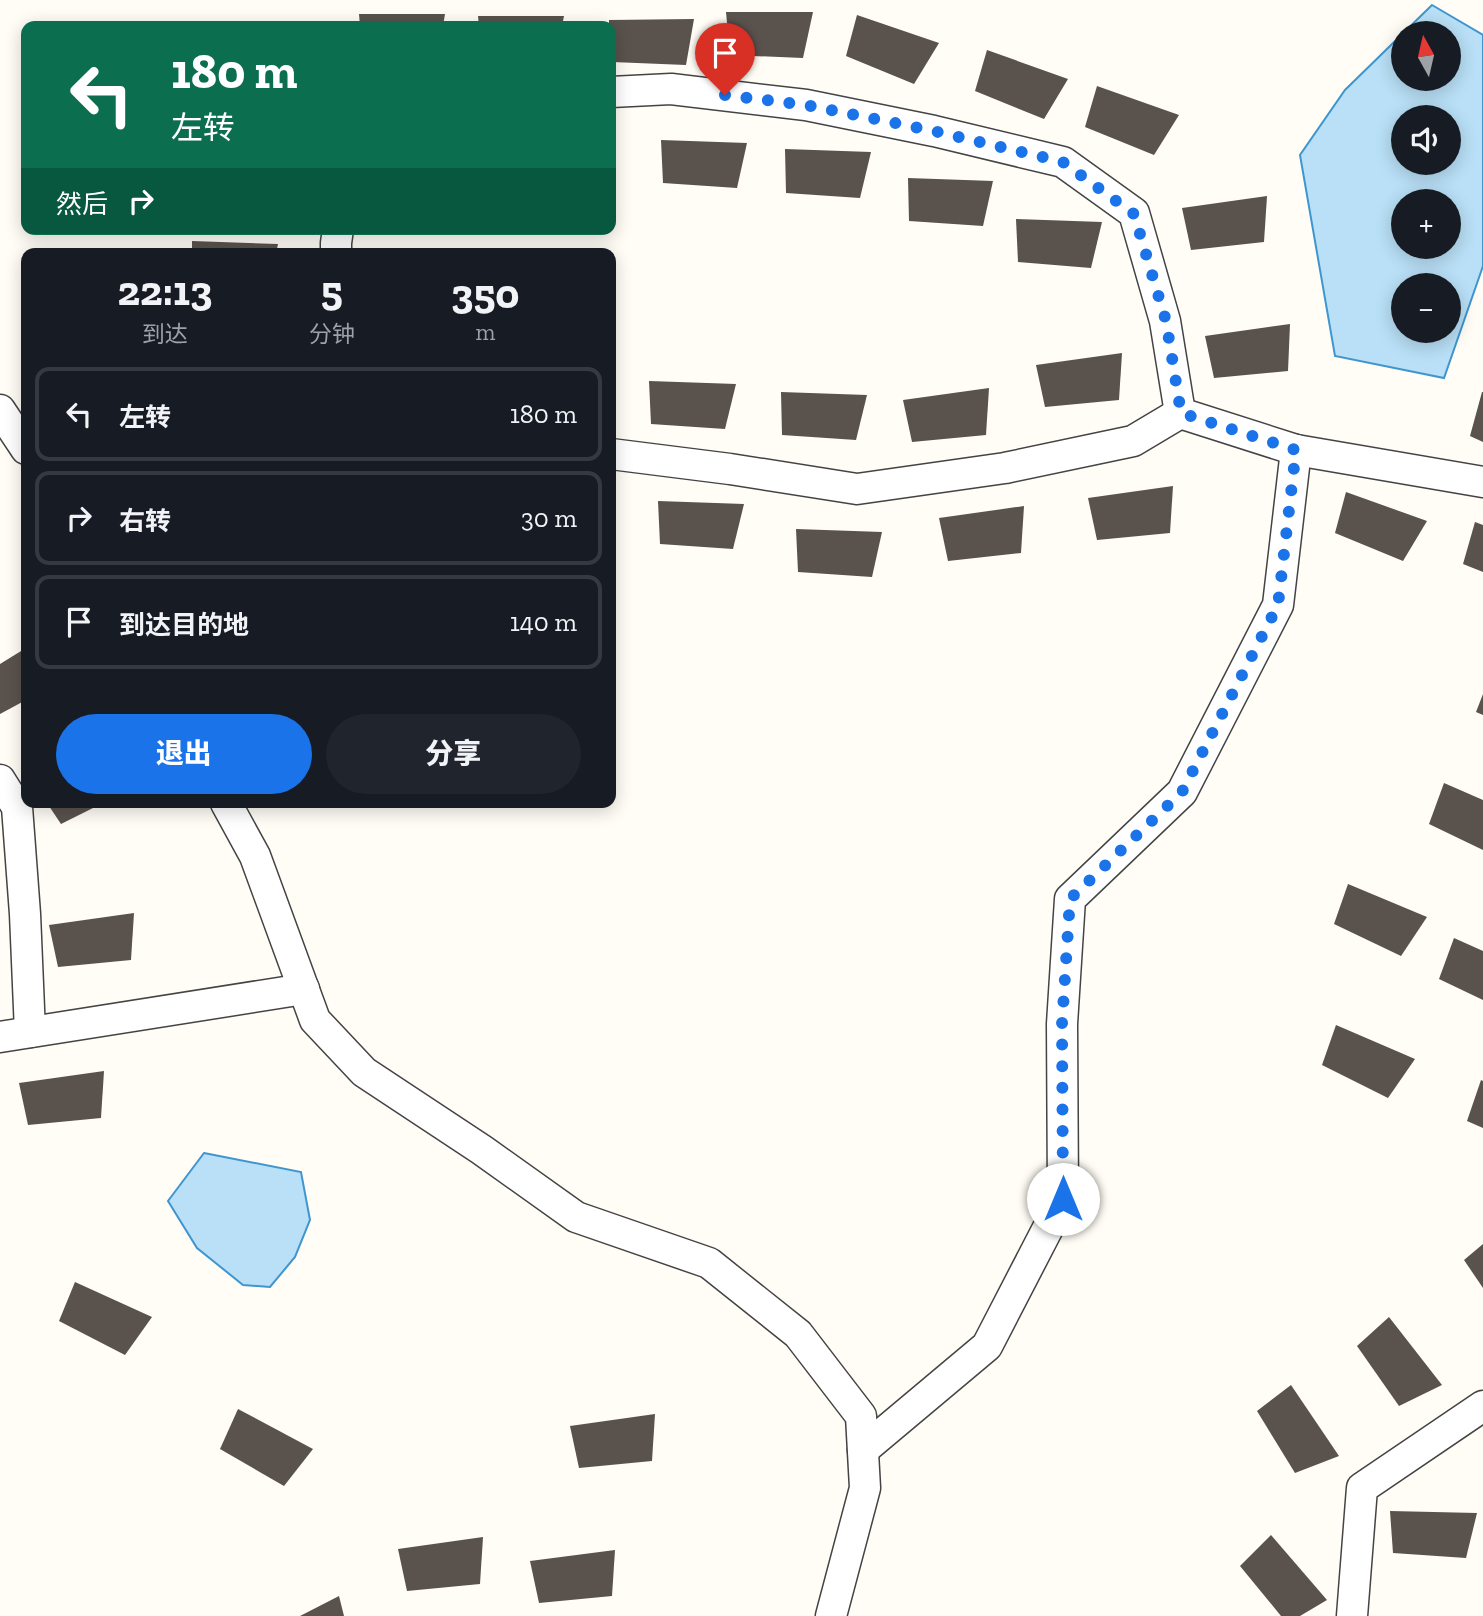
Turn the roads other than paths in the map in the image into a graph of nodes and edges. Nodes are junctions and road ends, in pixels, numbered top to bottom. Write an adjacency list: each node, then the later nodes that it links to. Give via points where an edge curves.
1 (616, 92): 3 (street, via 671,89 806,105 1063,162 1134,214 1166,321)
2 (0, 410): 4 (street)
3 (1181, 413): 5 (street); 6 (street, via 1133,441 1005,468 857,489)
4 (21, 442)
5 (1296, 450): 7 (street); 14 (street, via 1278,605 1182,792 1070,899 1062,1024 1063,1199 987,1346)
6 (616, 455)
7 (1483, 482)
8 (0, 780): 11 (street, via 17,807)
9 (229, 808): 10 (street, via 255,856)
10 (304, 989): 11 (street); 14 (street, via 315,1020 363,1072 576,1217 709,1263 798,1334 860,1416)
11 (30, 1032): 12 (street)
12 (0, 1037)
13 (1483, 1406): 16 (street, via 1362,1488)
14 (863, 1450): 15 (street, via 865,1488)
15 (831, 1616)
16 (1352, 1616)

